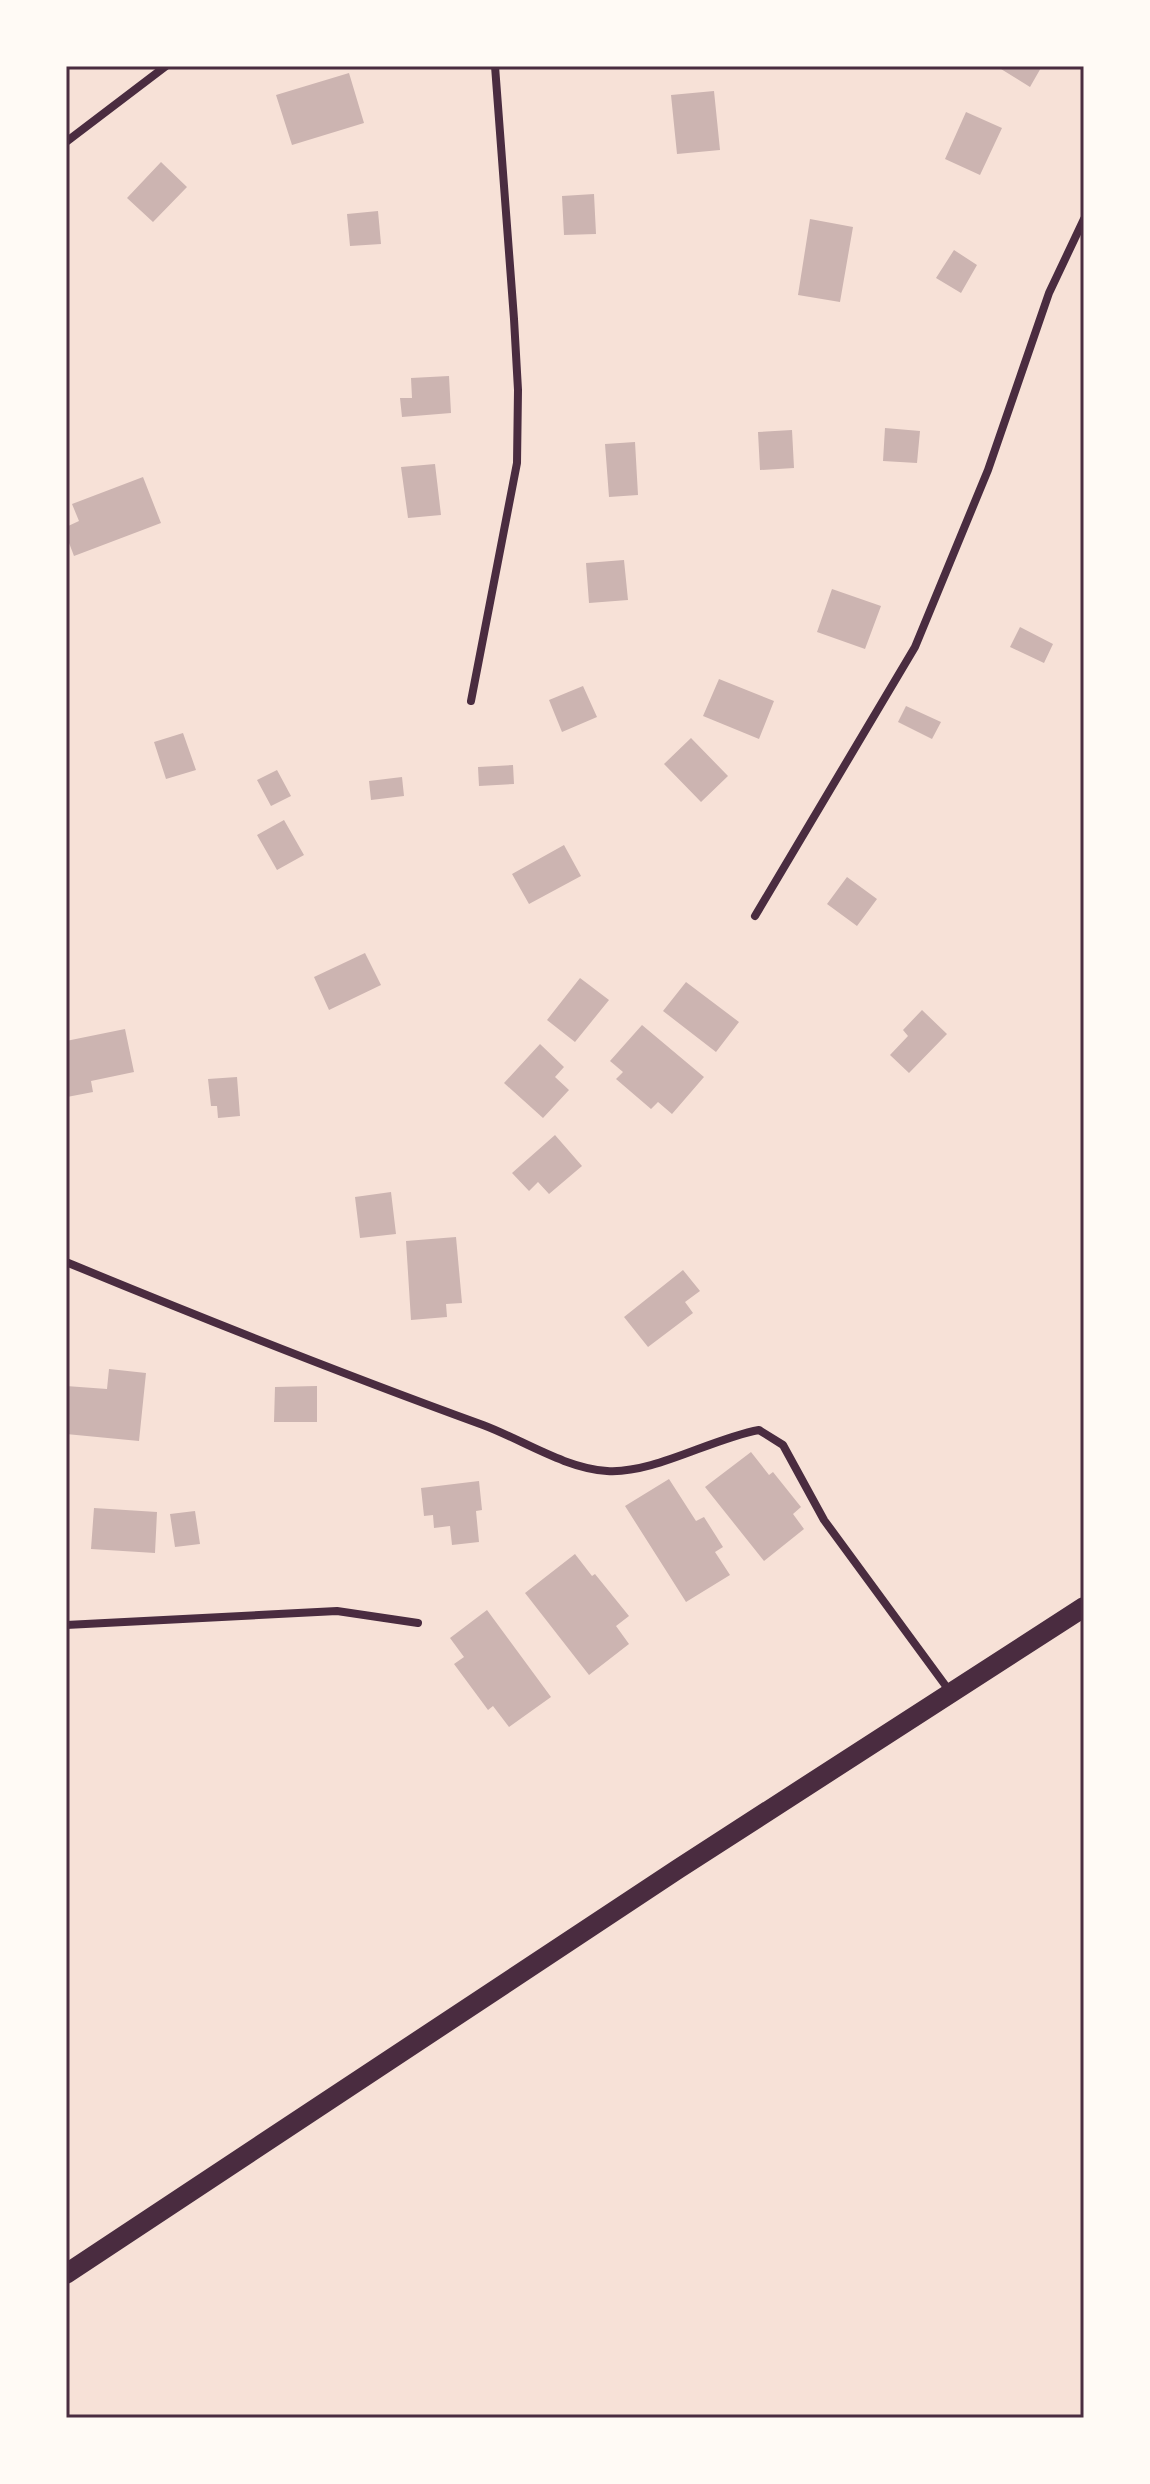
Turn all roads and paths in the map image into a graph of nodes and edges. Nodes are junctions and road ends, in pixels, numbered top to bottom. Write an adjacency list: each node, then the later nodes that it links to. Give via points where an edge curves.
1 (166, 66): 3 (street)
2 (495, 66): 5 (street, via 515,347 517,463)
3 (66, 142)
4 (1084, 219): 6 (street, via 1049,293 988,470 915,647)
5 (471, 701)
6 (755, 916)
7 (66, 1262): 11 (street, via 580,1466 609,1471 640,1468 759,1430 783,1445 824,1520)
8 (1084, 1607): 11 (main road)
9 (418, 1623): 10 (street, via 337,1611)
10 (66, 1625)
11 (951, 1693): 12 (main road)
12 (66, 2274)

